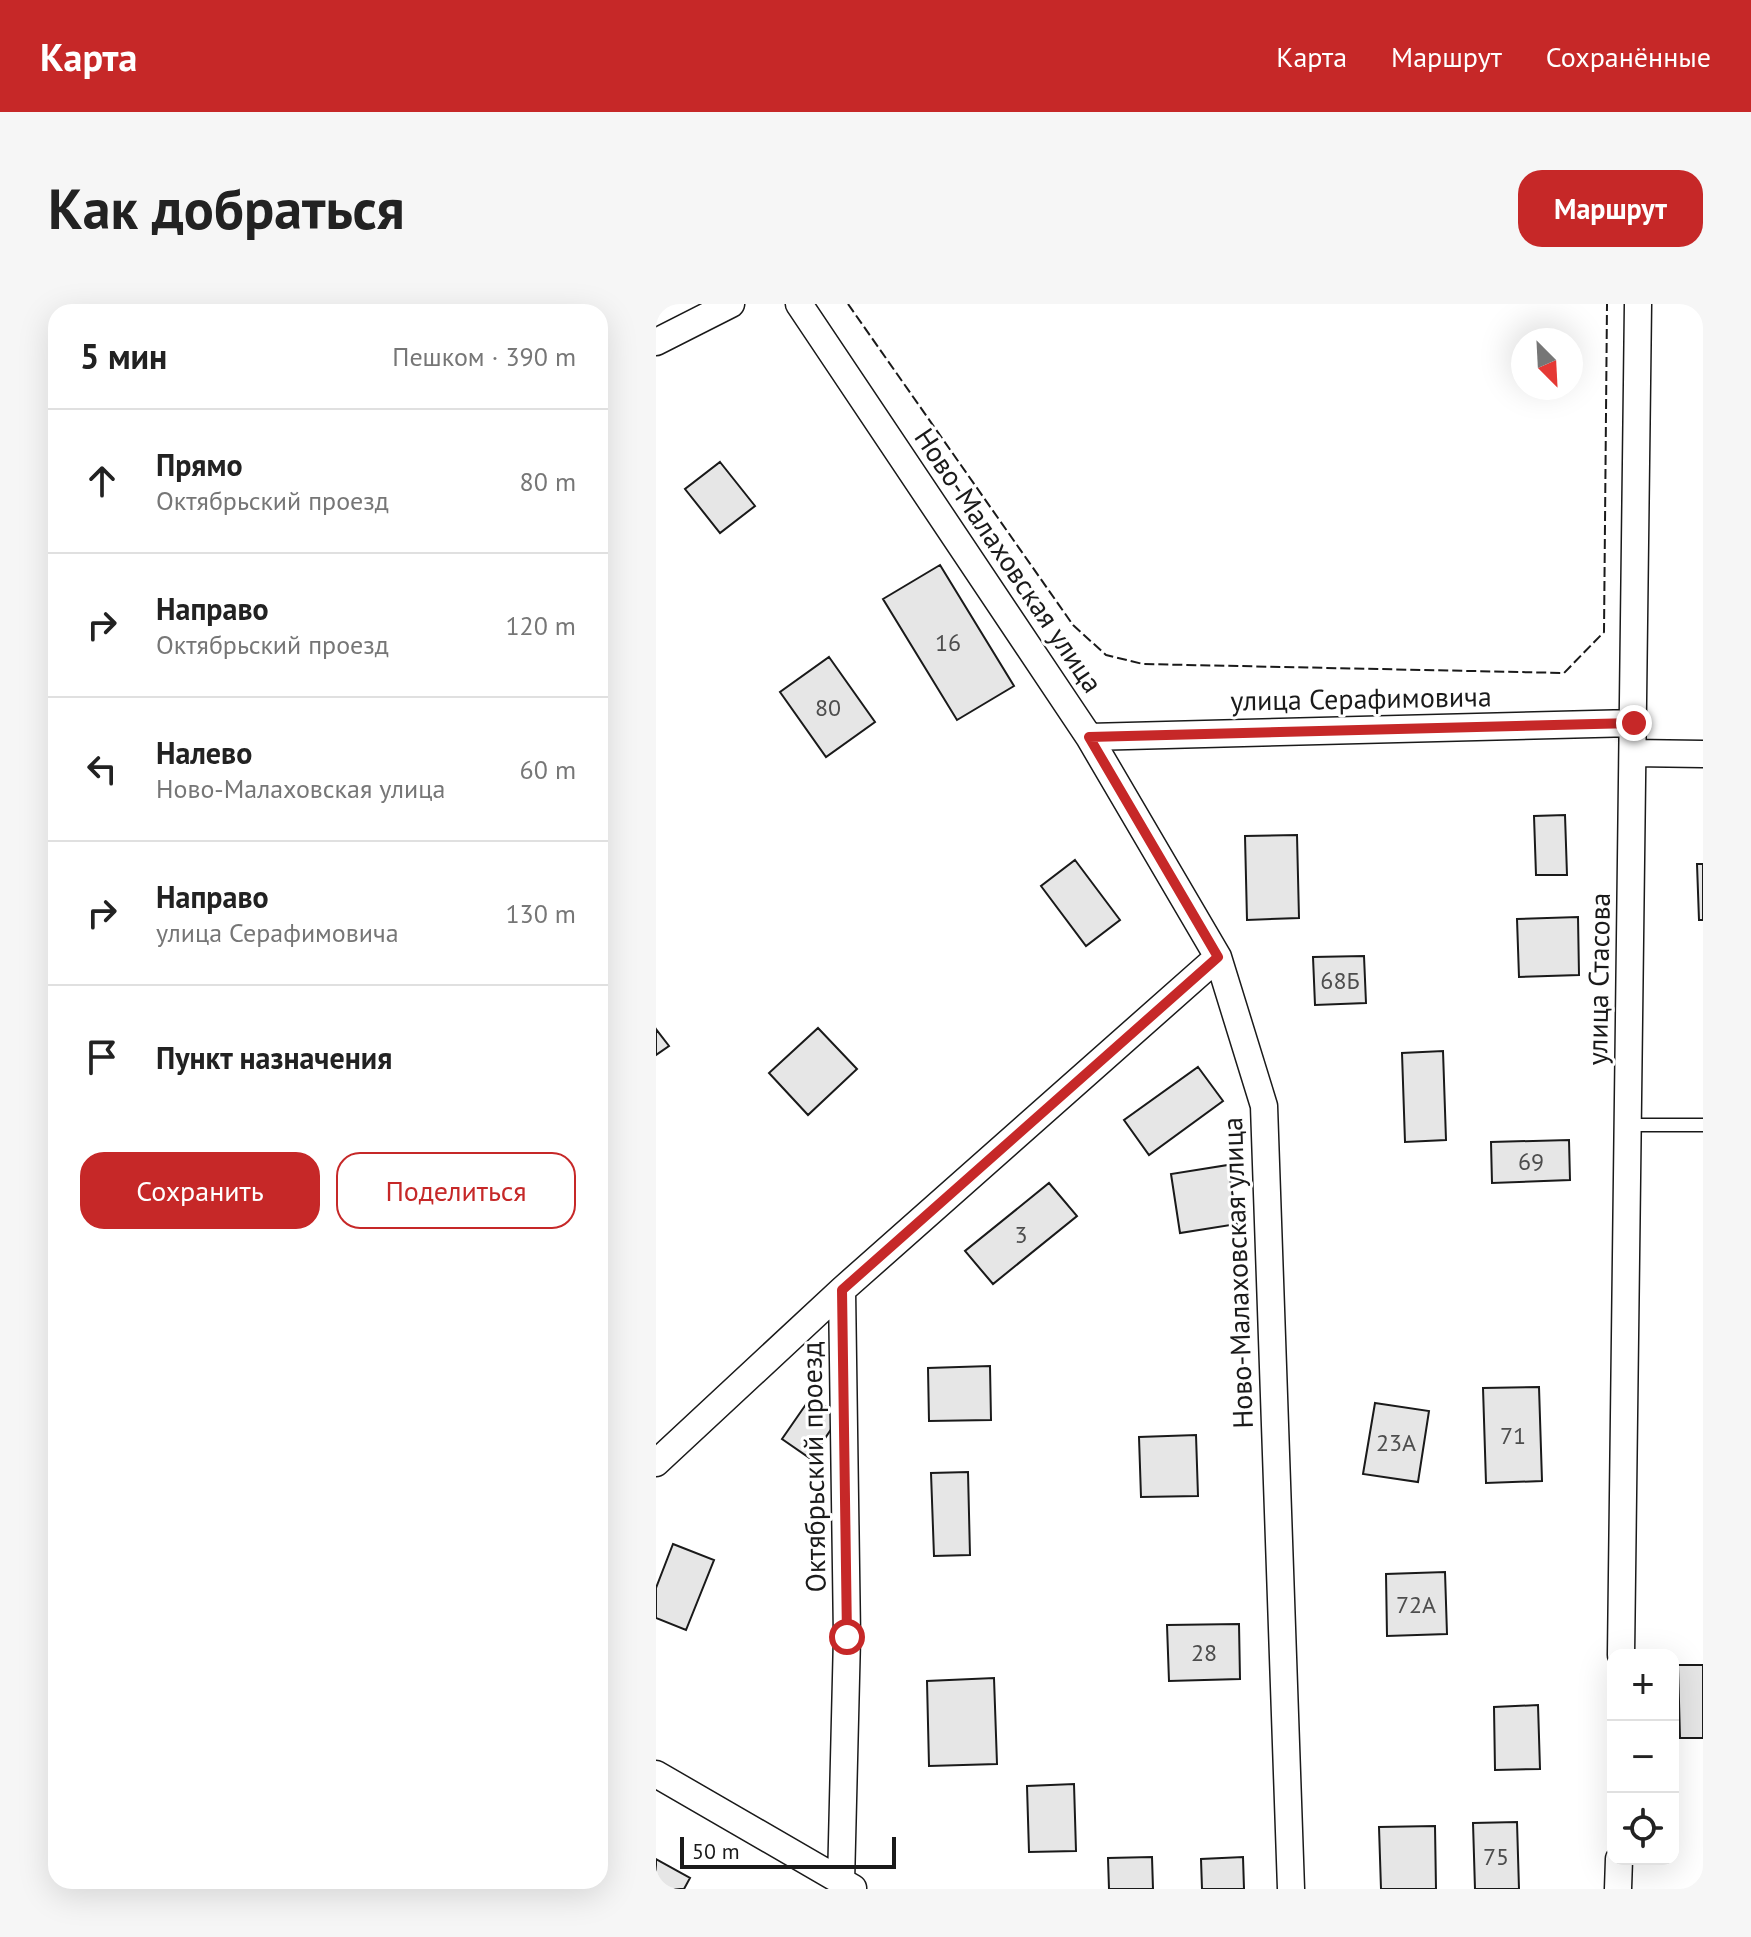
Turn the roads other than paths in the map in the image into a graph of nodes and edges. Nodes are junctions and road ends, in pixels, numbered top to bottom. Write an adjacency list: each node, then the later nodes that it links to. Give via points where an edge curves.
1 (731, 304): 4 (street)
2 (799, 304): 6 (street, Ново-Малаховская улица)
3 (1638, 304): 5 (street, улица Стасова)
4 (656, 342)
5 (1634, 723): 6 (street, улица Серафимовича); 7 (street, улица Стасова)
6 (1089, 737): 9 (street, Ново-Малаховская улица)
7 (1633, 753): 8 (street); 10 (street, улица Стасова)
8 (1703, 754)
9 (1218, 957): 12 (street, Октябрьский проезд); 18 (street, Ново-Малаховская улица, via 1264,1106)
10 (1628, 1125): 11 (lane); 14 (street, улица Стасова)
11 (1703, 1125)
12 (842, 1290): 13 (street, Октябрьский проезд); 17 (street, Октябрьский проезд)
13 (656, 1463)
14 (1621, 1649)
15 (656, 1774): 17 (street)
16 (1619, 1865): 19 (street)
17 (848, 1886)
18 (1291, 1889)
19 (1618, 1889)

